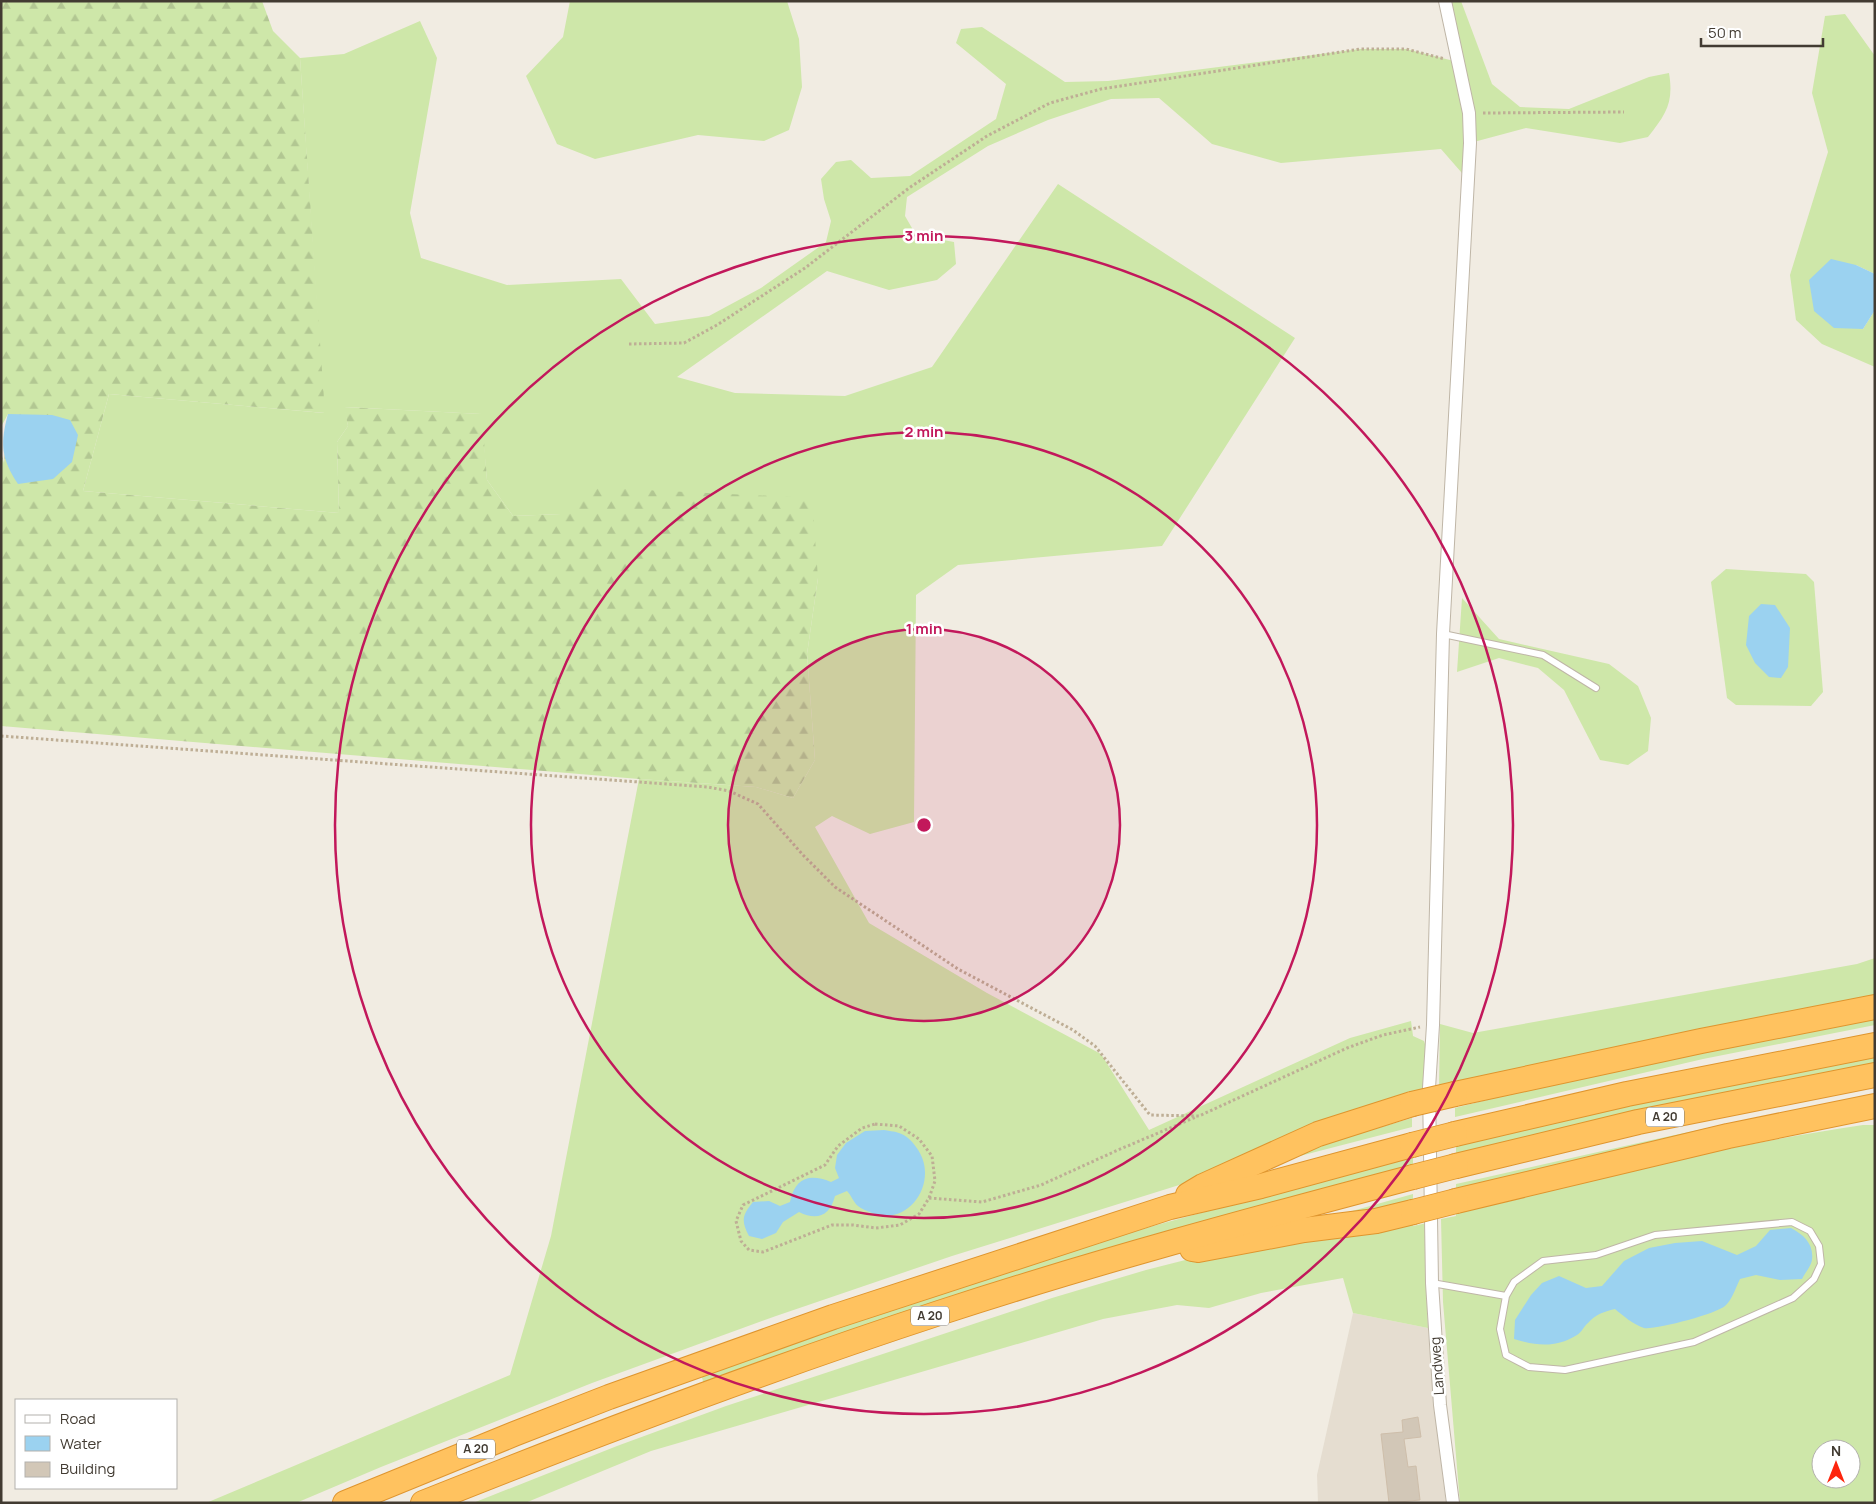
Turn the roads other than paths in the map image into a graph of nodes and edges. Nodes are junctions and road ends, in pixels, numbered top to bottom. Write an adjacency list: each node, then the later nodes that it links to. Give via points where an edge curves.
1 (1445, 1): 2 (street, Landweg, via 1469,113 1470,143)
2 (1443, 634): 3 (lane, via 1543,655); 12 (street, Landweg, via 1429,1088)
3 (1596, 688)
4 (1875, 1007): 10 (highway, bridge, via 1412,1104 1297,1143 1203,1186)
5 (1875, 1045): 10 (highway, A 20, bridge, via 1627,1094)
6 (1875, 1075): 11 (highway, A 20, bridge, via 1638,1122 1413,1176)
7 (1875, 1106): 8 (highway)
8 (1824, 1116): 9 (highway); 11 (highway, bridge, via 1376,1220 1198,1250)
9 (1875, 1117)
10 (1170, 1207): 14 (highway, A 20, via 708,1361 514,1434)
11 (1155, 1246): 15 (highway, A 20, via 840,1346 618,1426)
12 (1432, 1283): 13 (lane); 16 (street, Landweg, via 1440,1405)
13 (1506, 1296): 13 (lane, via 1514,1282 1543,1261 1596,1255 1655,1235 1792,1222 1810,1231 1819,1246 1821,1264 1814,1279 1793,1298 1694,1342 1565,1370 1529,1368 1506,1355 1500,1329)
14 (345, 1503)
15 (423, 1503)
16 (1453, 1503)

